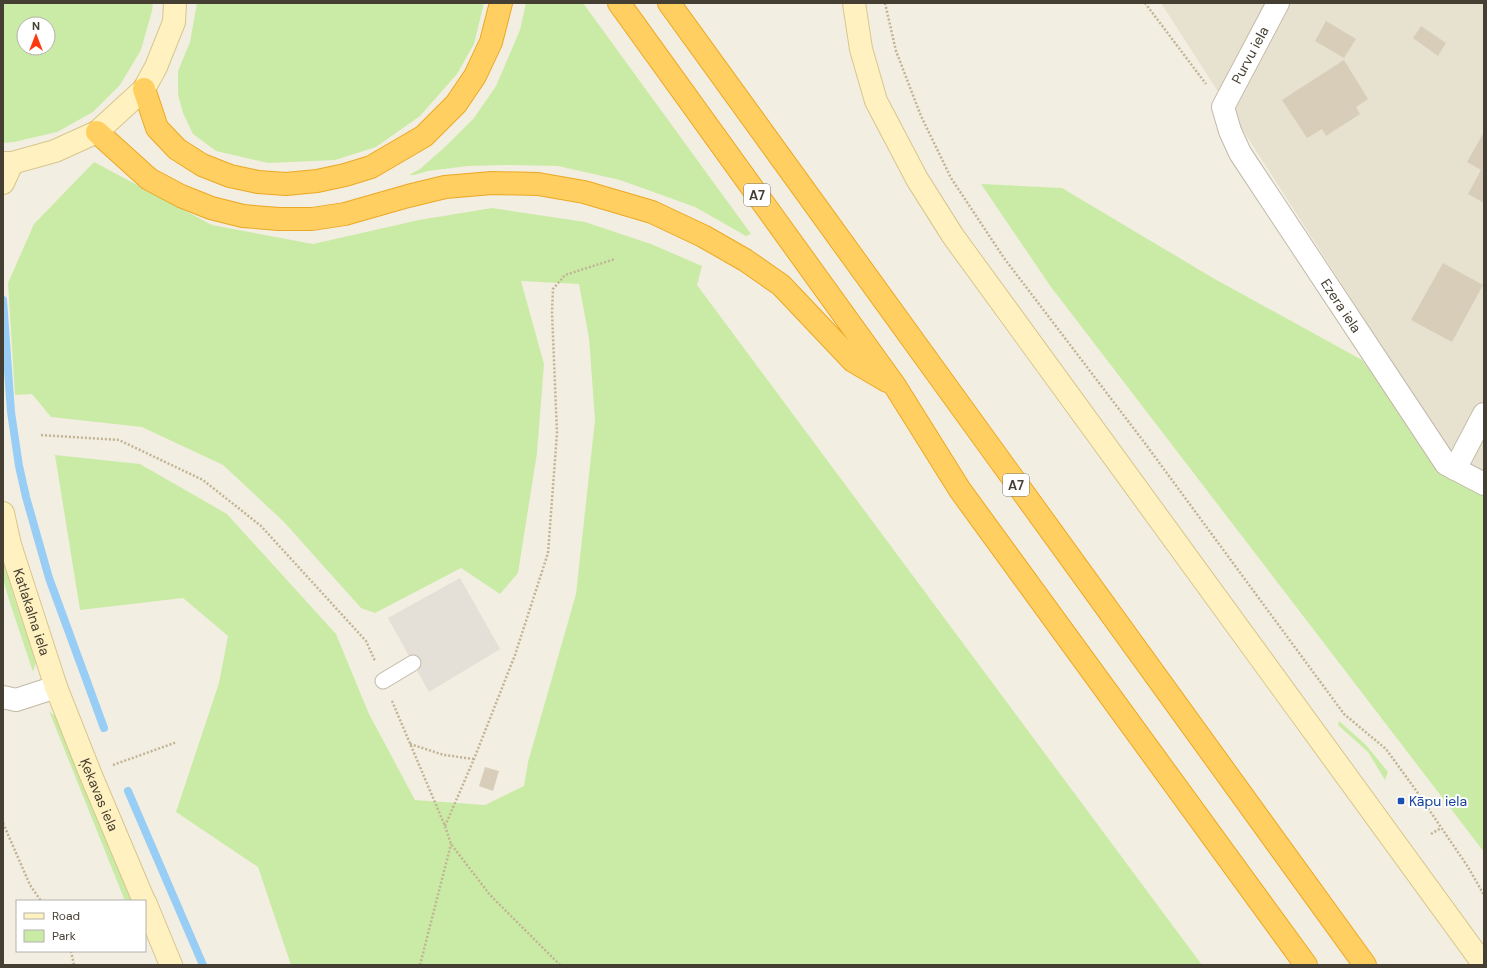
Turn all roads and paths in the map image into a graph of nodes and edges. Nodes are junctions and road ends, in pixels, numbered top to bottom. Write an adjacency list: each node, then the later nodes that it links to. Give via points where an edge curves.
1 (175, 3): 9 (main road, via 174,22)
2 (501, 3): 9 (highway, via 491,42 475,76 456,104 424,136 371,167 345,175 317,181 280,184 230,176 202,165 177,149 158,128)
3 (619, 3): 15 (highway, A7)
4 (669, 3): 44 (highway, A7)
5 (854, 3): 45 (main road, via 861,49 876,101 917,179 952,236)
6 (884, 3): 31 (path, via 896,51 921,116 951,178 1004,258 1144,442 1344,714 1386,749)
7 (1145, 3): 10 (path)
8 (1278, 3): 10 (street, Purvu iela)
9 (144, 89): 11 (main road)
10 (1223, 107): 18 (street, Ezera iela, via 1240,153 1446,464)
11 (97, 132): 12 (main road, via 55,152); 15 (highway, via 149,179 211,208 243,216 312,219 345,214 445,187 492,183 538,184 584,192 652,212 703,236 745,260 781,285 853,361)
12 (8, 163): 13 (main road)
13 (3, 183)
14 (615, 259): 27 (path, via 564,275 553,289 557,433 548,553 515,655)
15 (895, 386): 43 (highway, A7, via 960,490)
16 (1484, 414): 18 (street)
17 (41, 435): 22 (path, via 119,440 203,480 261,526 366,641)
18 (1455, 468): 19 (street, Ezera iela)
19 (1484, 484)
20 (3, 513): 23 (main road, Katlakalna iela, via 10,544)
21 (414, 664): 22 (lane)
22 (383, 681): 26 (path)
23 (56, 687): 24 (street, via 16,700); 28 (main road, Ķekavas iela)
24 (3, 697)
25 (177, 742): 28 (path)
26 (410, 744): 27 (path, via 444,755); 30 (path)
27 (474, 759): 30 (path)
28 (90, 773): 36 (main road, Ķekavas iela)
29 (3, 823): 35 (path, via 30,885)
30 (445, 826): 33 (path)
31 (1441, 828): 32 (path); 34 (path)
32 (1431, 834)
33 (451, 844): 41 (path); 42 (path, via 490,896)
34 (1484, 895)
35 (40, 900)
36 (144, 900)
37 (146, 904): 40 (main road, Ķekavas iela)
38 (71, 952): 39 (path)
39 (74, 965)
40 (171, 965)
41 (420, 965)
42 (560, 965)
43 (1306, 965)
44 (1365, 965)
45 (1484, 965)

